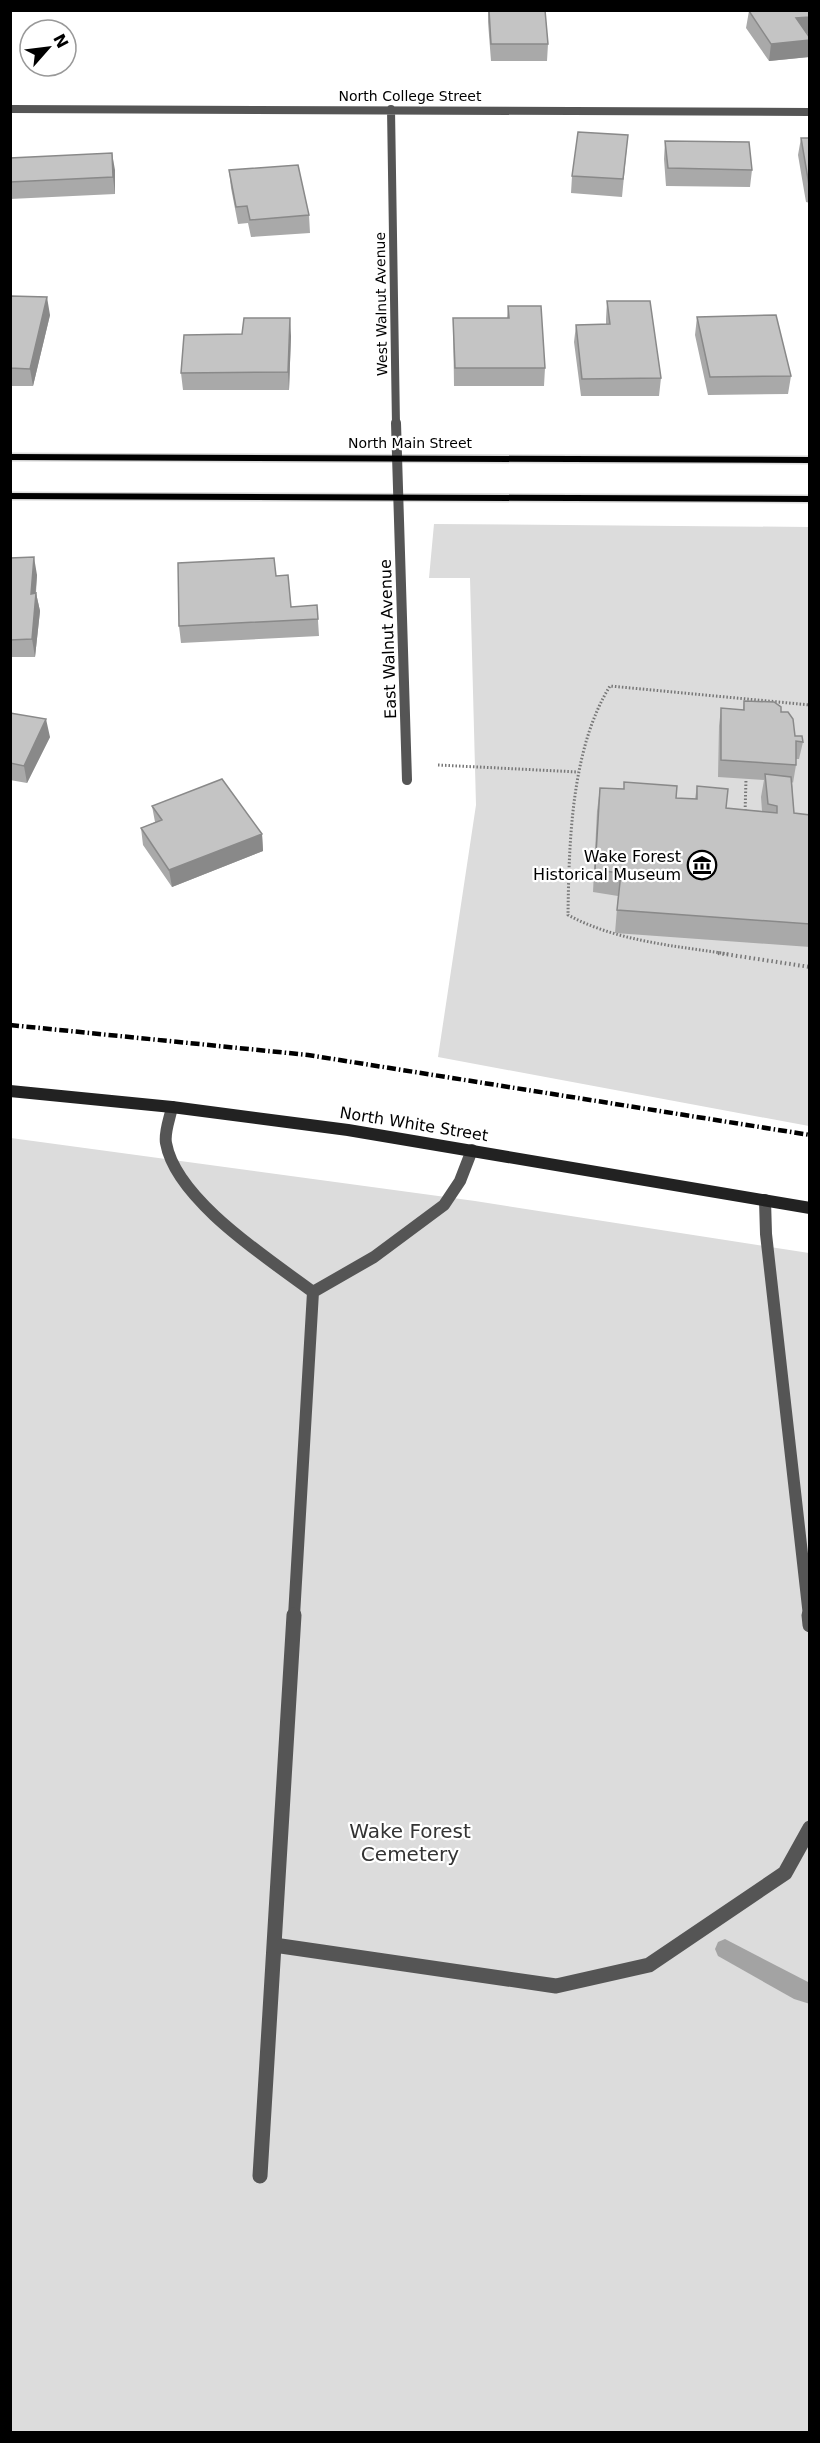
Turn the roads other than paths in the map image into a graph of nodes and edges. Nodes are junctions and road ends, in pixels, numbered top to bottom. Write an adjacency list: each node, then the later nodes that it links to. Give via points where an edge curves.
1 (10, 109): 2 (street, North College Street)
2 (391, 109): 3 (street, North College Street); 5 (street, West Walnut Avenue)
3 (810, 112)
4 (10, 457): 5 (main road, North Main Street)
5 (397, 458): 6 (main road, North Main Street); 8 (street, West Walnut Avenue)
6 (810, 460)
7 (10, 496): 8 (main road)
8 (397, 497): 9 (main road); 10 (street, East Walnut Avenue)
9 (810, 499)
10 (407, 780)
11 (10, 1091): 12 (main road, North White Street)
12 (172, 1107): 13 (main road, North White Street); 16 (street, via 165,1142 174,1167 209,1211)
13 (472, 1150): 14 (main road, North White Street); 16 (street, via 444,1205 374,1257)
14 (765, 1200): 15 (main road, North White Street); 17 (street)
15 (810, 1208)
16 (314, 1292): 19 (street)
17 (810, 1625)
18 (810, 1828): 19 (street, via 785,1873 649,1965 556,1986)
19 (274, 1945): 20 (street)
20 (260, 2176)

